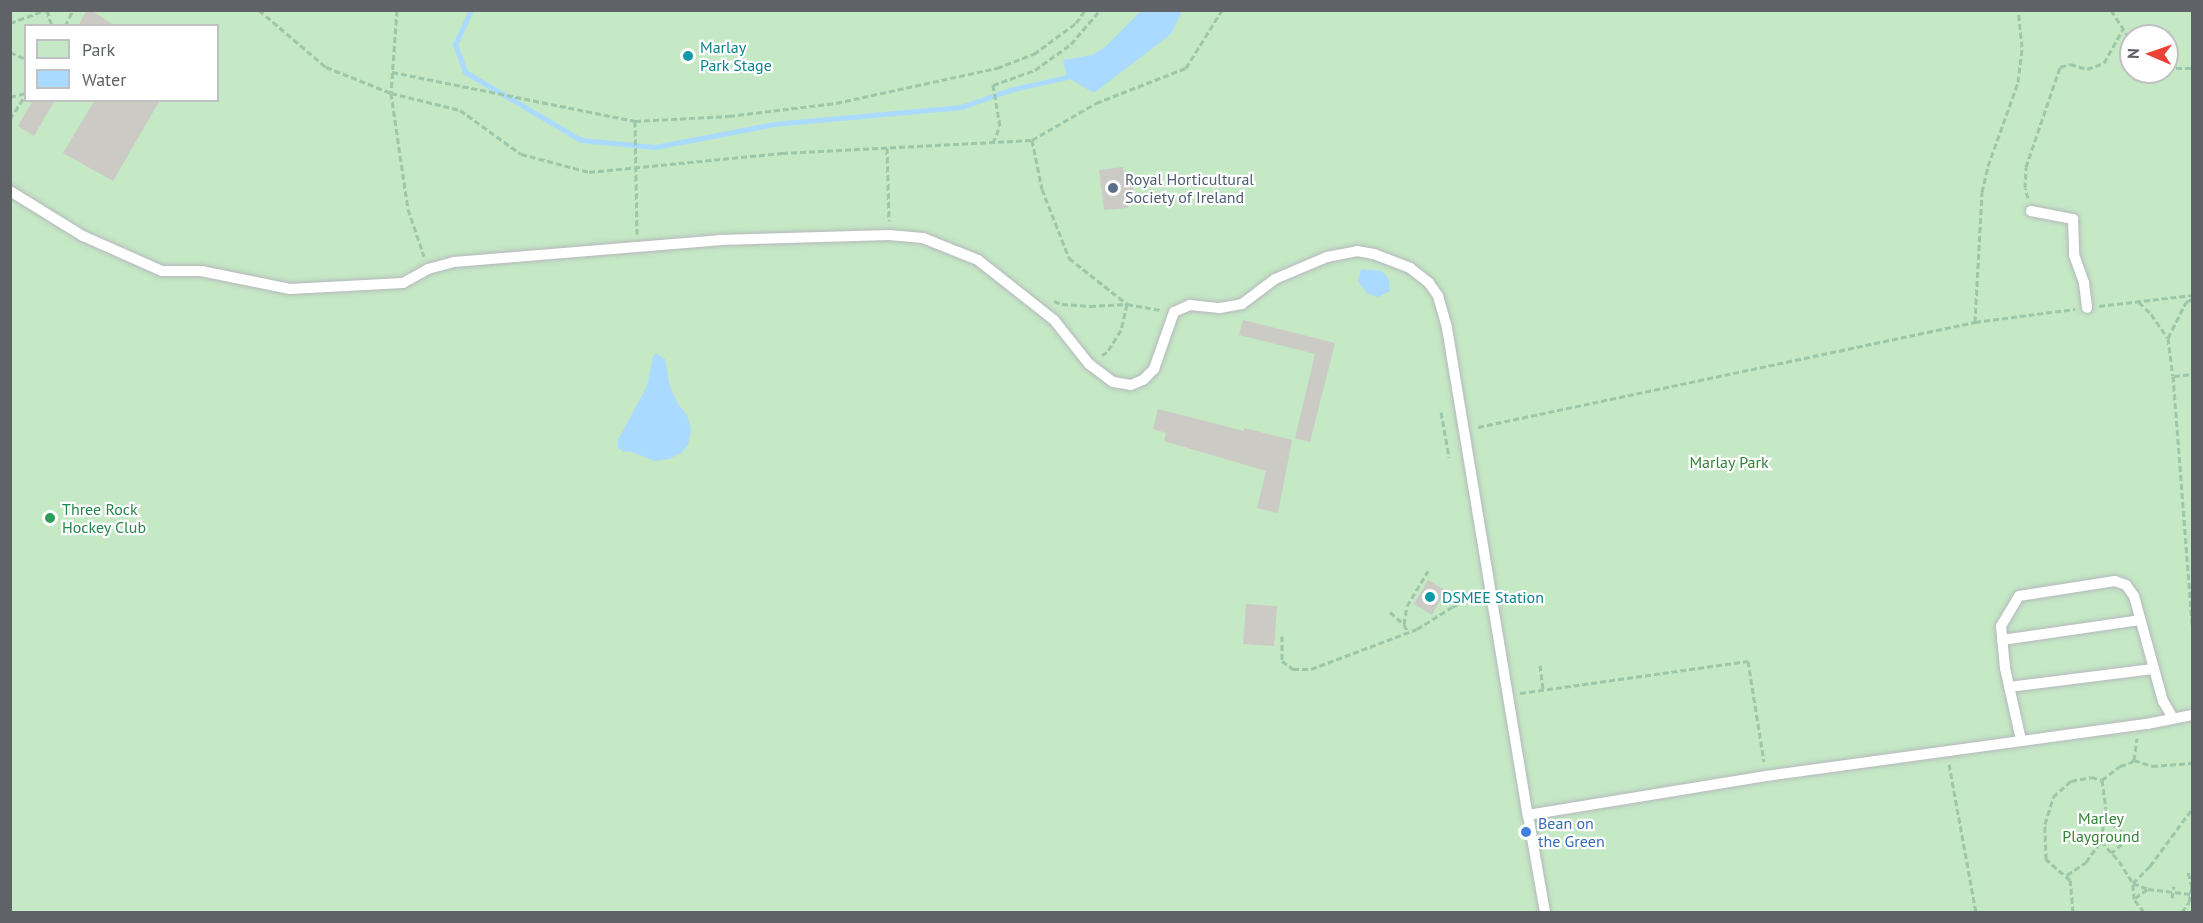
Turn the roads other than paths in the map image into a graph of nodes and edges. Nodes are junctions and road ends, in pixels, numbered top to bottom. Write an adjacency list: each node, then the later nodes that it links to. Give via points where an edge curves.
1 (10, 191): 11 (lane, via 83,236 162,271 201,271 290,289 404,283 428,269 454,262 719,240 889,235 923,238 978,260 1054,320 1089,364 1113,382 1131,385 1154,369 1174,312 1190,304 1220,308 1242,304 1275,279 1328,256 1374,254 1410,268 1438,296 1447,328)
2 (2031, 211): 3 (lane, via 2073,219 2074,255 2084,283)
3 (2086, 308)
4 (2140, 620): 5 (lane); 5 (lane, via 2134,596 2126,585 2115,581 2019,596 2001,626); 6 (lane)
5 (2002, 640): 7 (lane)
6 (2153, 669): 7 (lane); 9 (lane)
7 (2009, 687): 10 (lane)
8 (2193, 715): 9 (lane)
9 (2173, 718): 10 (lane)
10 (2021, 740): 11 (lane)
11 (1528, 815): 12 (lane)
12 (1545, 912)

